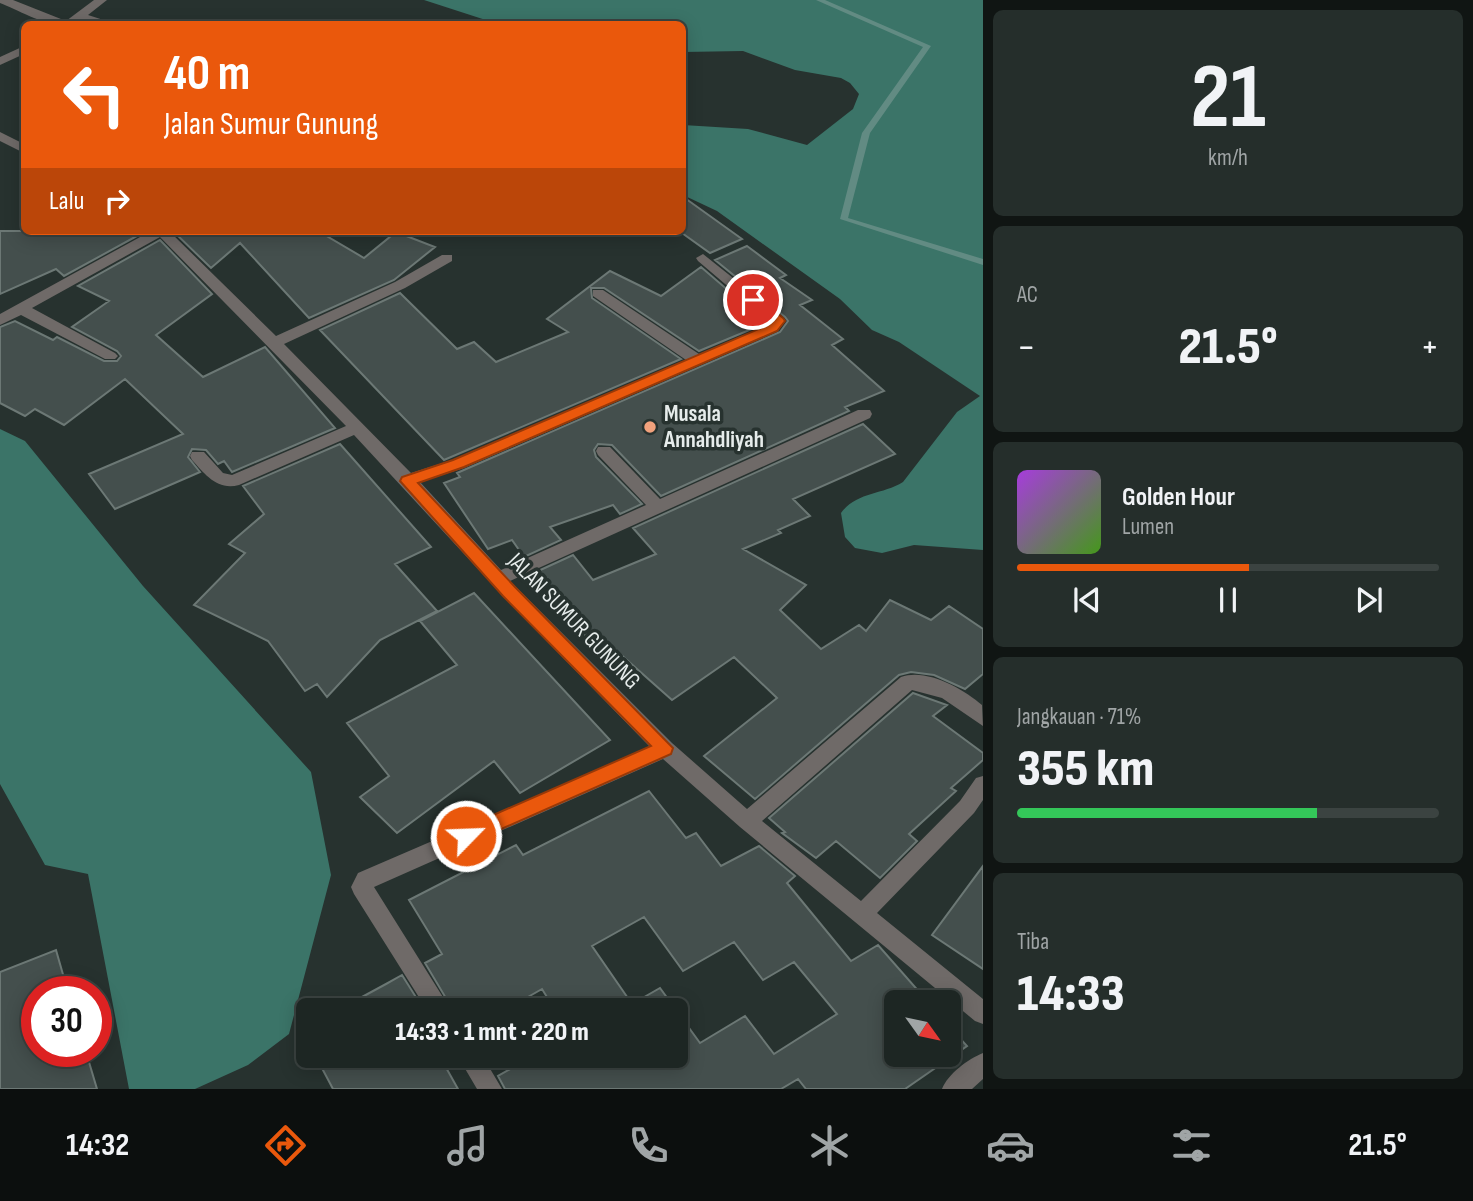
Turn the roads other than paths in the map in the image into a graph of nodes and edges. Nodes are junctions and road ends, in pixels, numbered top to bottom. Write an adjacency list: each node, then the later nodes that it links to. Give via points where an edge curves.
1 (3, 0): 4 (street)
2 (101, 0): 3 (street)
3 (83, 17): 5 (street); 6 (street)
4 (58, 21)
5 (73, 21)
6 (98, 21)
7 (21, 51): 8 (street)
8 (0, 61)
9 (0, 136): 10 (street)
10 (21, 147)
11 (154, 235): 16 (street)
12 (165, 235): 18 (street, JALAN SUMUR GUNUNG)
13 (447, 258): 18 (street, via 400,285)
14 (703, 258): 20 (street, via 778,321 773,328)
15 (598, 293): 20 (street)
16 (20, 308): 17 (street); 19 (street)
17 (0, 320)
18 (272, 343): 22 (street, JALAN SUMUR GUNUNG)
19 (110, 356)
20 (699, 361): 25 (street)
21 (864, 414): 26 (street)
22 (355, 428): 24 (street, via 233,481 218,478); 25 (street, JALAN SUMUR GUNUNG)
23 (604, 451): 26 (street)
24 (198, 456)
25 (408, 481): 27 (street, JALAN SUMUR GUNUNG)
26 (657, 508): 27 (street)
27 (498, 579): 29 (street, JALAN SUMUR GUNUNG)
28 (979, 707): 31 (street, via 935,685 908,682)
29 (664, 748): 31 (street, JALAN SUMUR GUNUNG); 33 (street, via 364,883 362,887)
30 (983, 784): 32 (street, via 967,807)
31 (747, 821): 32 (street, JALAN SUMUR GUNUNG)
32 (861, 915): 34 (street, JALAN SUMUR GUNUNG)
33 (432, 998)
34 (983, 1013)
35 (983, 1064): 38 (street)
36 (477, 1068): 37 (street)
37 (490, 1089)
38 (954, 1089)

